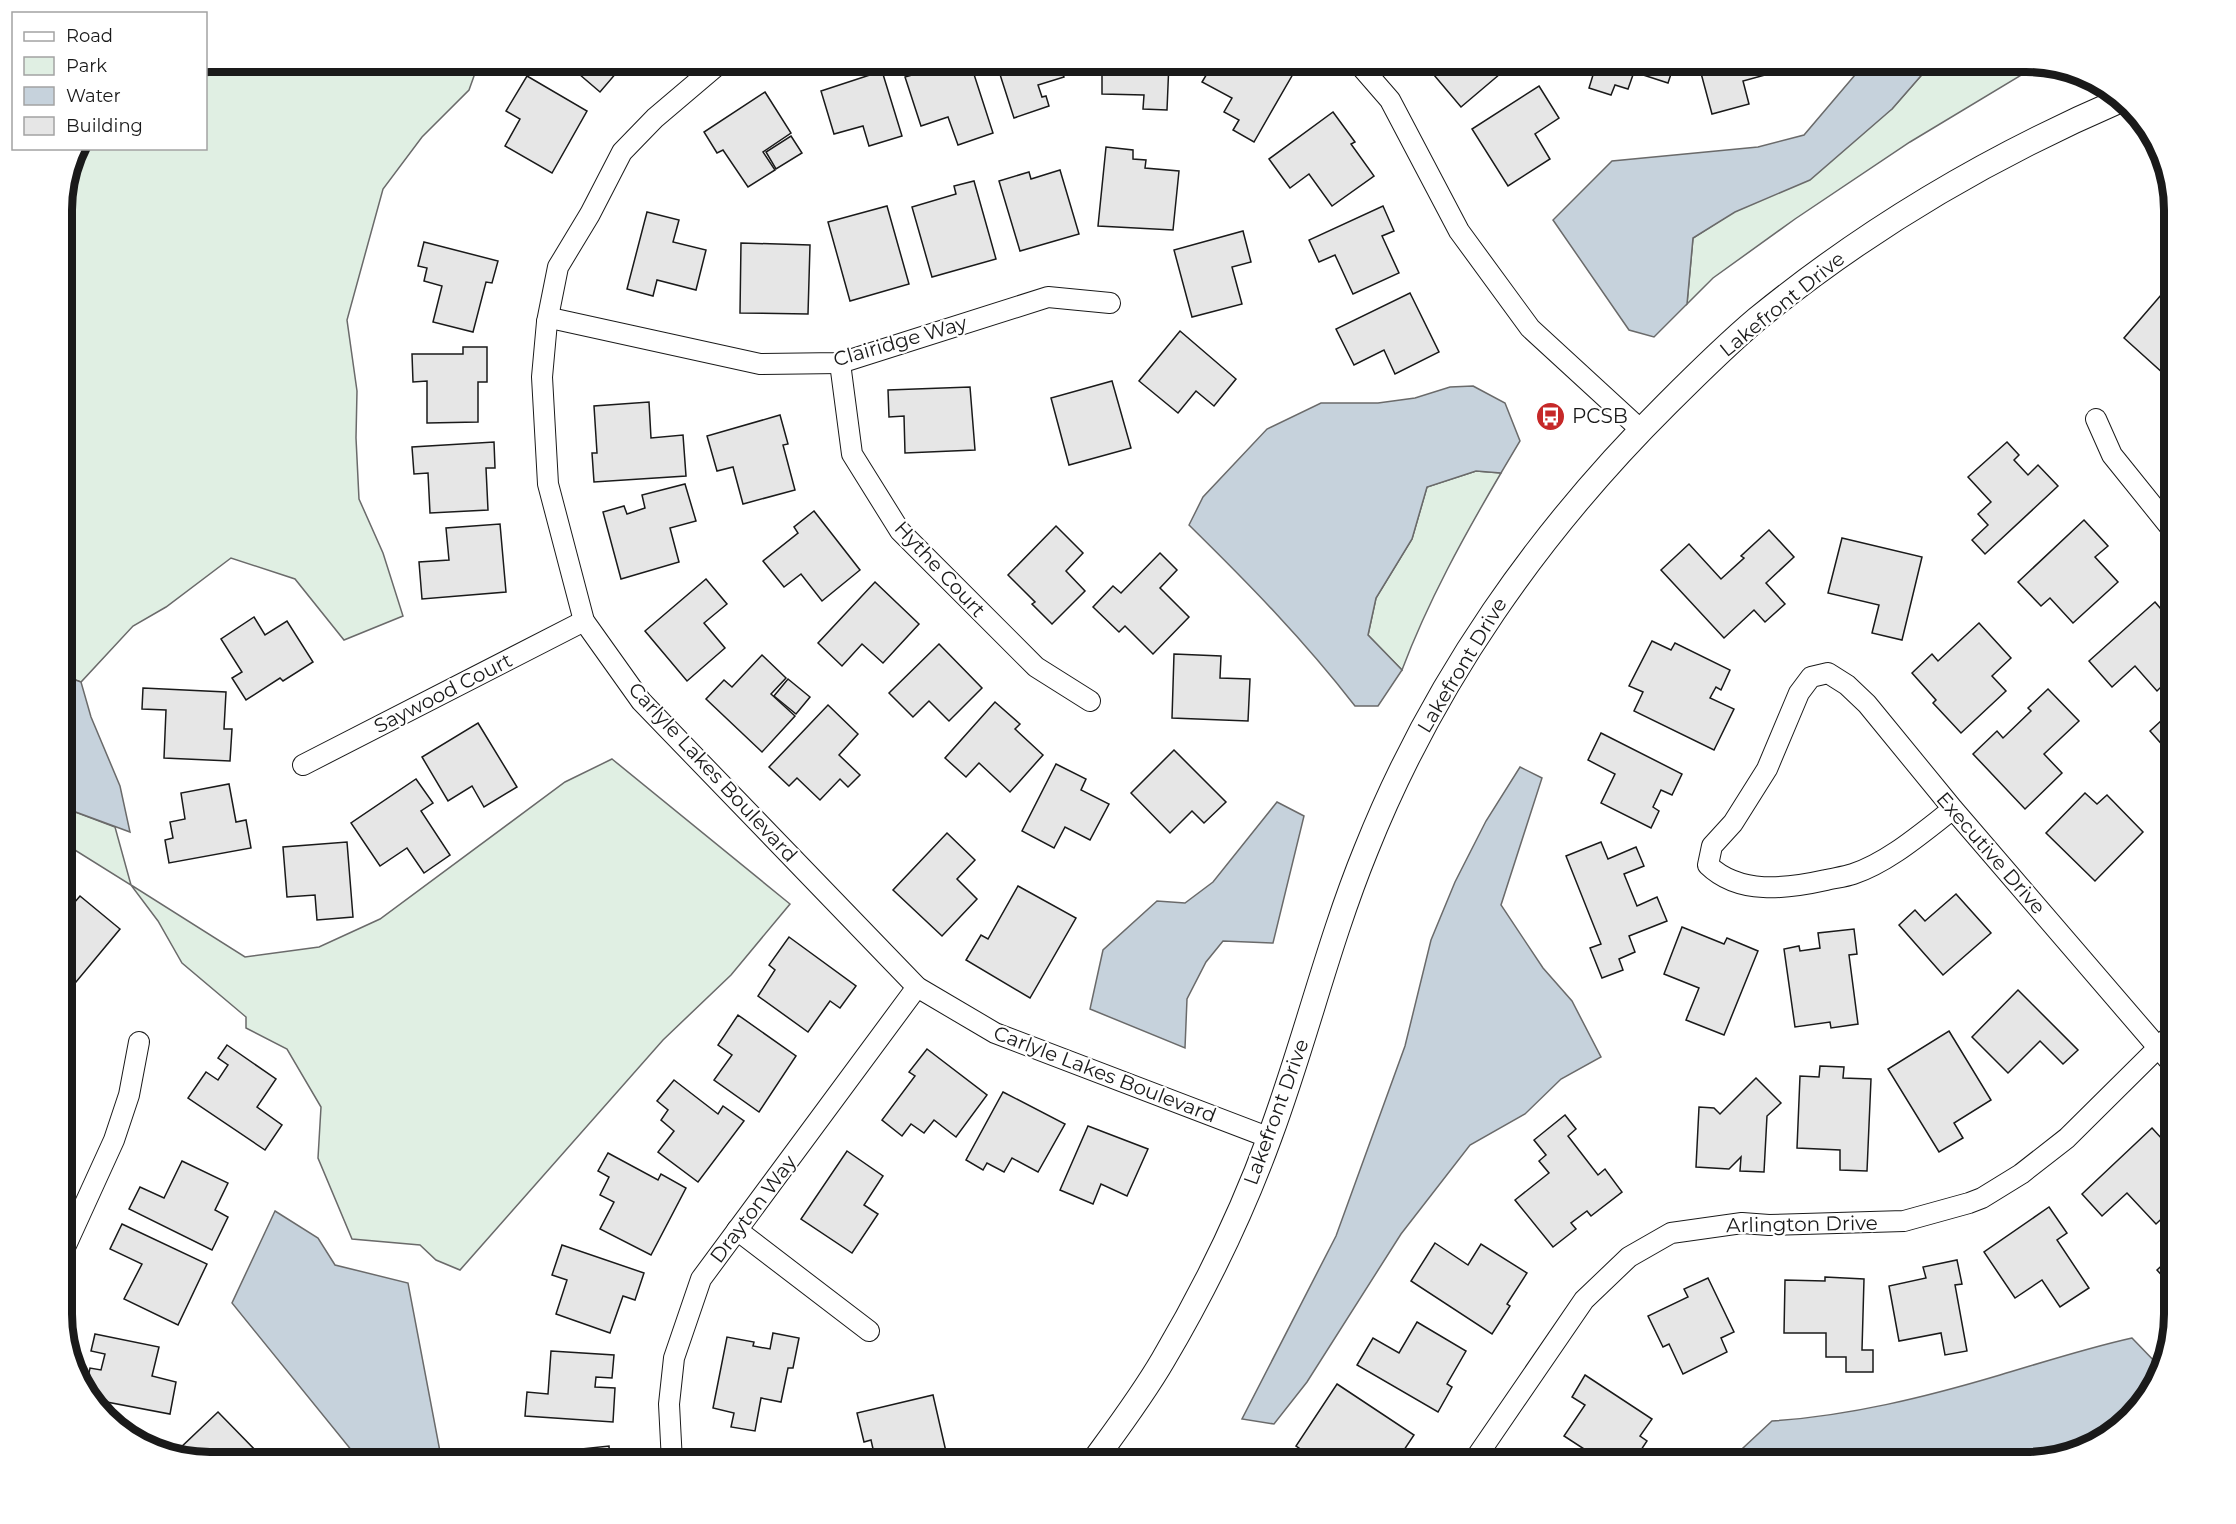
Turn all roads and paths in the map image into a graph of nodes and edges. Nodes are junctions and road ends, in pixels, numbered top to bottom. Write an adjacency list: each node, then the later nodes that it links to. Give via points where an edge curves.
1 (709, 72): 5 (street, Carlyle Lakes Boulevard, via 622,152 558,267)
2 (1366, 72): 8 (street, via 1390,100 1459,231 1530,328)
3 (2113, 103): 8 (street, Lakefront Drive, via 1982,167 1834,261 1754,322)
4 (1110, 303): 6 (street, Clairidge Way, via 1048,297)
5 (547, 322): 6 (street, Clairidge Way, via 555,319 760,364); 10 (street, Carlyle Lakes Boulevard, via 542,377 548,484)
6 (840, 363): 11 (street, Hythe Court, via 852,454 900,531 1036,667)
7 (2096, 419): 9 (street, via 2112,455)
8 (1641, 430): 19 (street, Lakefront Drive, via 1576,501 1503,598 1462,660 1408,756 1345,905)
9 (2164, 519)
10 (584, 621): 12 (street, Saywood Court); 14 (street, Carlyle Lakes Boulevard, via 641,701)
11 (1090, 701)
12 (303, 765)
13 (1953, 809): 13 (street, Executive Drive, via 1897,852 1853,874 1773,888 1741,884 1720,876 1708,864 1712,846 1733,823 1767,769 1799,693 1810,677 1828,674 1847,685); 17 (street, Executive Drive)
14 (916, 987): 19 (street, Carlyle Lakes Boulevard, via 995,1033); 20 (street, Drayton Way)
15 (139, 1042): 21 (street, via 129,1095 114,1140)
16 (2164, 1042): 17 (street, Arlington Drive)
17 (2159, 1047): 18 (street, Executive Drive); 25 (street, Arlington Drive, via 2067,1138 2020,1174 1970,1203 1904,1221 1742,1223 1693,1229 1671,1233 1629,1257 1584,1300)
18 (2164, 1053)
19 (1270, 1138): 24 (street, Lakefront Drive, via 1199,1296 1162,1362)
20 (737, 1230): 22 (street); 23 (street, Drayton Way, via 701,1279 674,1358 669,1404)
21 (72, 1232)
22 (869, 1331)
23 (671, 1452)
24 (1100, 1452)
25 (1480, 1452)

